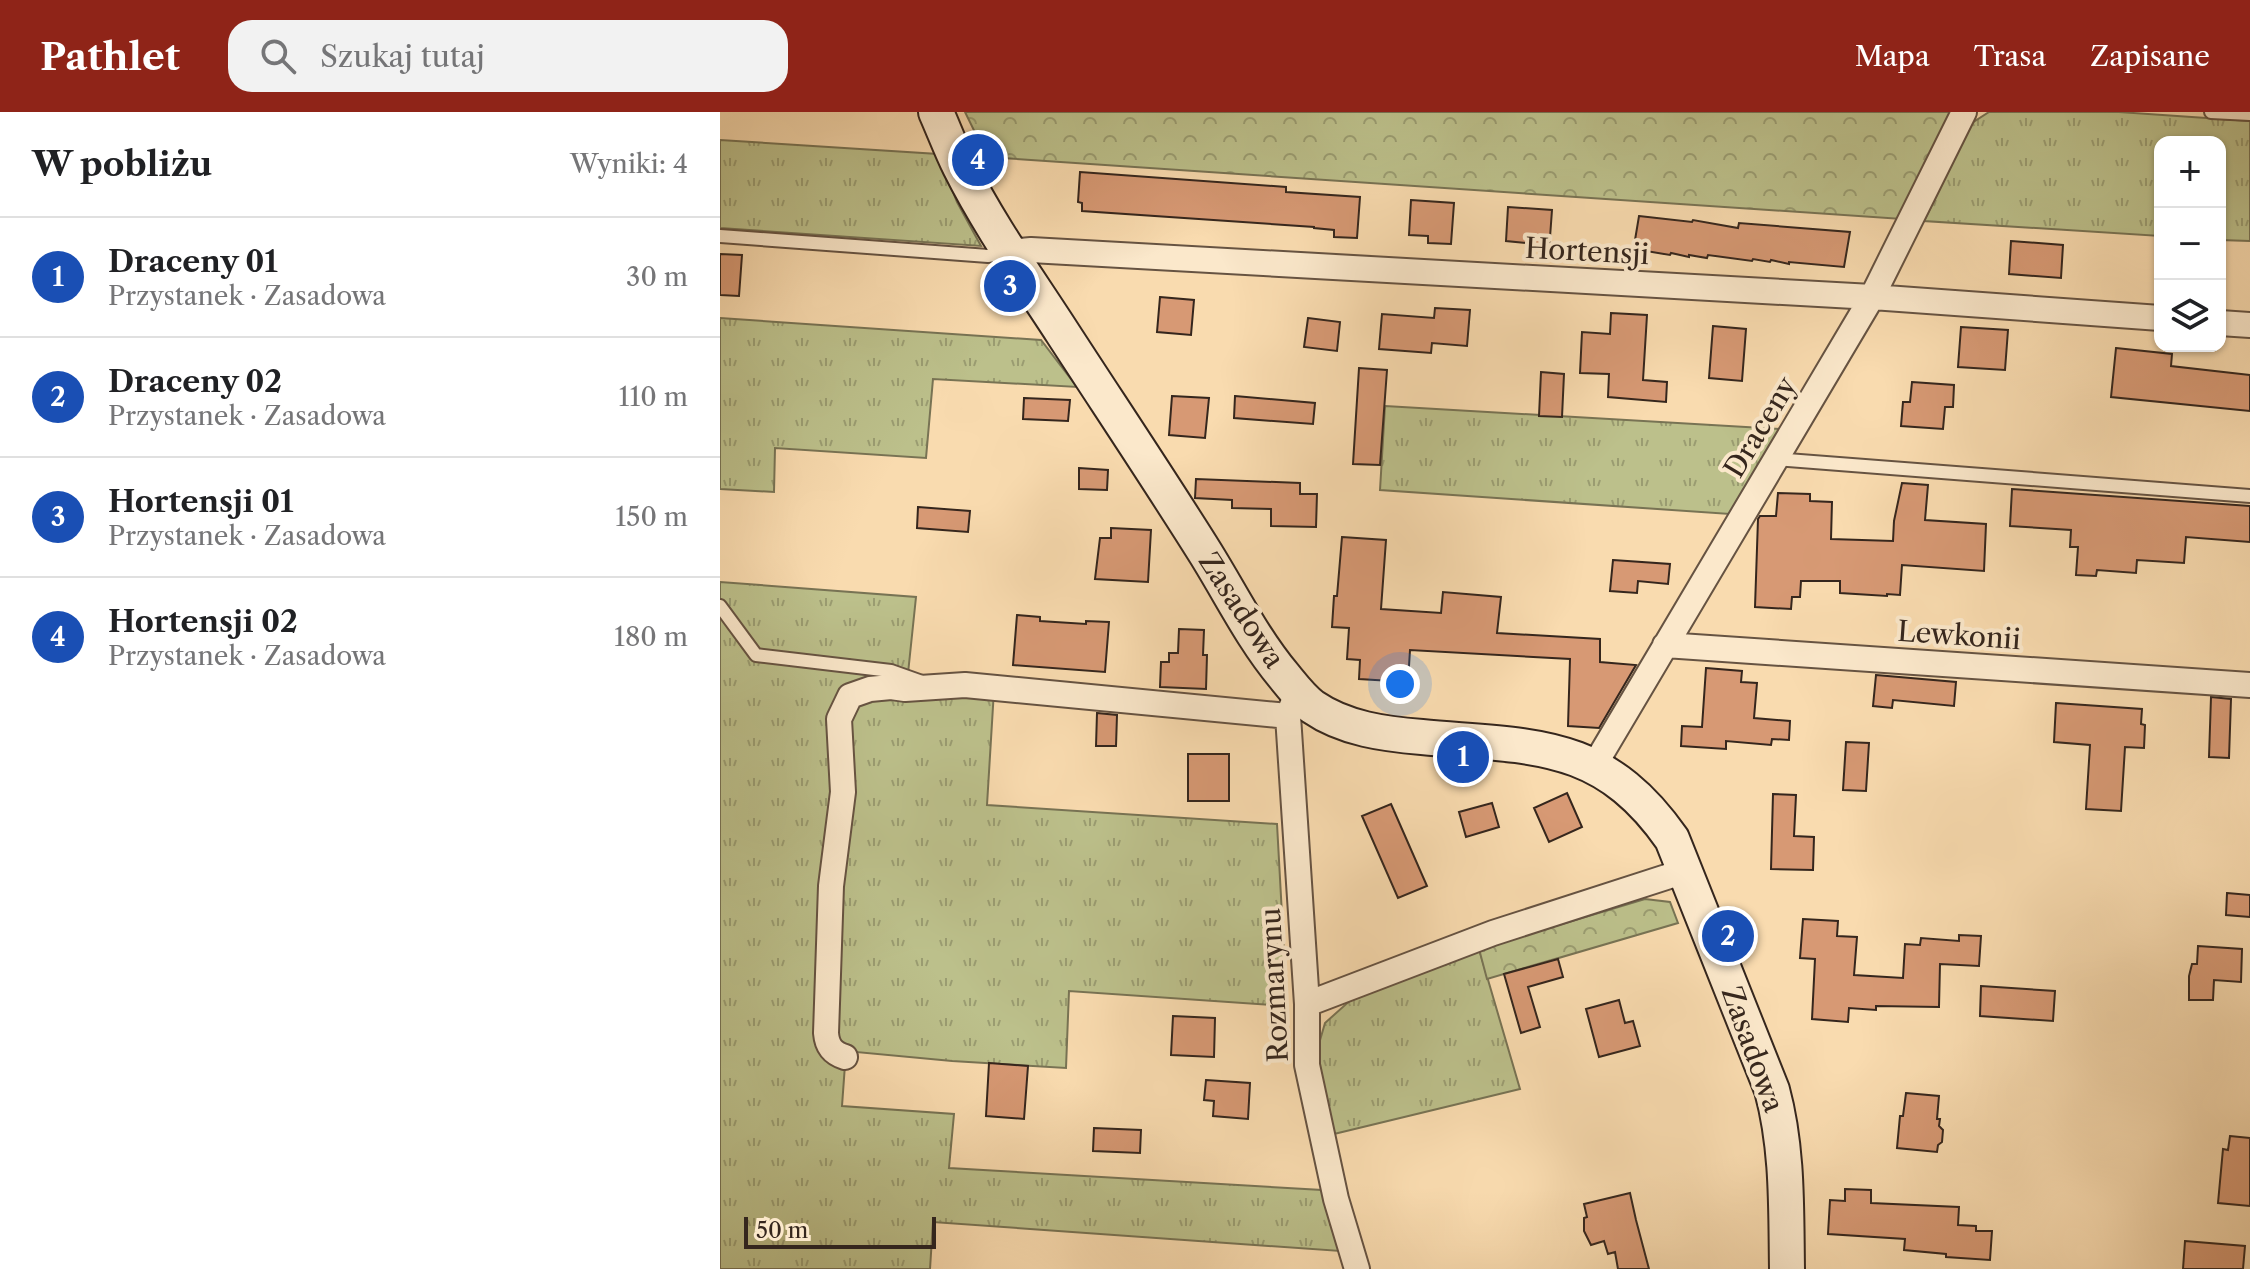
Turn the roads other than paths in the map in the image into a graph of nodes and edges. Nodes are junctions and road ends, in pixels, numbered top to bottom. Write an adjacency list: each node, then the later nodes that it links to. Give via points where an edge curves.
1 (936, 112): 6 (street, Zasadowa, via 960,166)
2 (1964, 112): 7 (street, Draceny)
3 (2211, 112): 4 (lane)
4 (2250, 114)
5 (720, 236): 6 (lane, via 988,256)
6 (1010, 252): 7 (street, Hortensji); 17 (street, Zasadowa, via 1208,556)
7 (1872, 297): 8 (street, Hortensji); 11 (street, Draceny)
8 (2154, 318)
9 (2226, 323): 10 (street)
10 (2250, 325)
11 (1776, 459): 12 (lane); 14 (street, Draceny)
12 (2250, 496)
13 (720, 606): 16 (lane, via 756,655 891,671)
14 (1665, 645): 15 (street, Lewkonii); 18 (street, Draceny)
15 (2250, 685)
16 (932, 686): 17 (street); 21 (street, via 870,689 850,696 839,719 843,792 831,886 826,1033 827,1044)
17 (1294, 705): 18 (street, Zasadowa, via 1314,707 1358,728 1521,745 1557,751); 20 (street, Rozmarynu)
18 (1594, 766): 19 (street, Zasadowa, via 1628,788 1654,814)
19 (1685, 871): 20 (street, via 1493,933); 23 (street, Zasadowa, via 1779,1117)
20 (1307, 1004): 22 (street, Rozmarynu, via 1307,1065)
21 (845, 1057)
22 (1357, 1269)
23 (1787, 1269)

